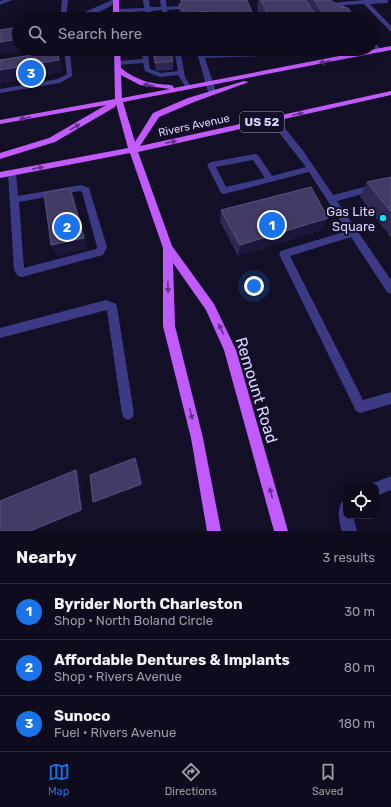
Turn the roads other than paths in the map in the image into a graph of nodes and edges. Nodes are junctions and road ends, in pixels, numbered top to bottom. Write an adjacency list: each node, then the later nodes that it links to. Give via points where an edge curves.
1 (9, 0): 9 (street)
2 (65, 0): 16 (street)
3 (116, 0): 15 (main road); 17 (street)
4 (146, 0): 14 (street)
5 (163, 0): 13 (street)
6 (194, 0): 13 (street, via 194,6)
7 (389, 0): 8 (street); 12 (street)
8 (365, 2): 11 (street); 20 (street)
9 (0, 3)
10 (333, 4): 11 (street)
11 (340, 4): 19 (street)
12 (391, 6)
13 (164, 9): 14 (street); 18 (street)
14 (148, 10): 15 (street)
15 (116, 11)
16 (64, 12)
17 (91, 12)
18 (165, 12)
19 (347, 12)
20 (374, 12)
21 (379, 17): 22 (street)
22 (391, 30)
23 (391, 48): 24 (main road)
24 (380, 51)
25 (66, 56): 39 (street, via 70,75)
26 (117, 56): 33 (main road, Remount Road)
27 (146, 56): 32 (street)
28 (201, 56): 40 (street)
29 (354, 56): 34 (main road, one-way to 34)
30 (153, 57): 32 (street)
31 (175, 57): 35 (street)
32 (146, 60): 33 (street); 35 (street, via 147,70 153,73)
33 (118, 66): 42 (main road, one-way to 33, via 143,84 128,78); 47 (main road, Remount Road)
34 (287, 69): 40 (main road); 45 (main road)
35 (181, 73): 42 (street)
36 (49, 74): 39 (street)
37 (31, 77): 41 (street)
38 (12, 80): 43 (street)
39 (51, 83): 41 (street)
40 (209, 83): 42 (main road); 45 (street)
41 (32, 86): 43 (street)
42 (186, 88): 47 (main road)
43 (13, 89): 44 (street)
44 (0, 91)
45 (212, 92): 50 (main road, via 156,115)
46 (391, 93): 48 (main road, Rivers Avenue / US 52, one-way to 46)
47 (119, 101): 49 (main road, one-way to 49); 50 (main road, Remount Road); 51 (main road, one-way to 47, via 52,140)
48 (273, 120): 50 (main road, Rivers Avenue / US 52, one-way to 48); 52 (street)
49 (0, 122)
50 (133, 150): 53 (main road, Rivers Avenue / US 52, one-way to 50); 60 (main road, Remount Road)
51 (0, 156)
52 (311, 169): 55 (street); 57 (street)
53 (12, 173): 54 (main road, Rivers Avenue / US 52); 58 (street)
54 (0, 175)
55 (270, 179): 55 (street, via 224,191 211,165 255,157)
56 (391, 183): 57 (street)
57 (331, 199): 59 (street)
58 (14, 200): 58 (street, via 19,270 22,272 100,252 102,247 86,190 80,188)
59 (353, 233): 61 (street); 63 (street, via 284,254 360,407)
60 (168, 248): 68 (main road, Remount Road, one-way to 68, via 169,326 197,438); 69 (main road, Remount Road, one-way to 60, via 230,350 210,307)
61 (391, 289)
62 (0, 333): 64 (street, via 106,306 112,307)
63 (391, 398)
64 (128, 414)
65 (391, 483): 66 (street)
66 (379, 488)
67 (347, 519): 70 (street)
68 (214, 531)
69 (281, 531)
70 (350, 531)

